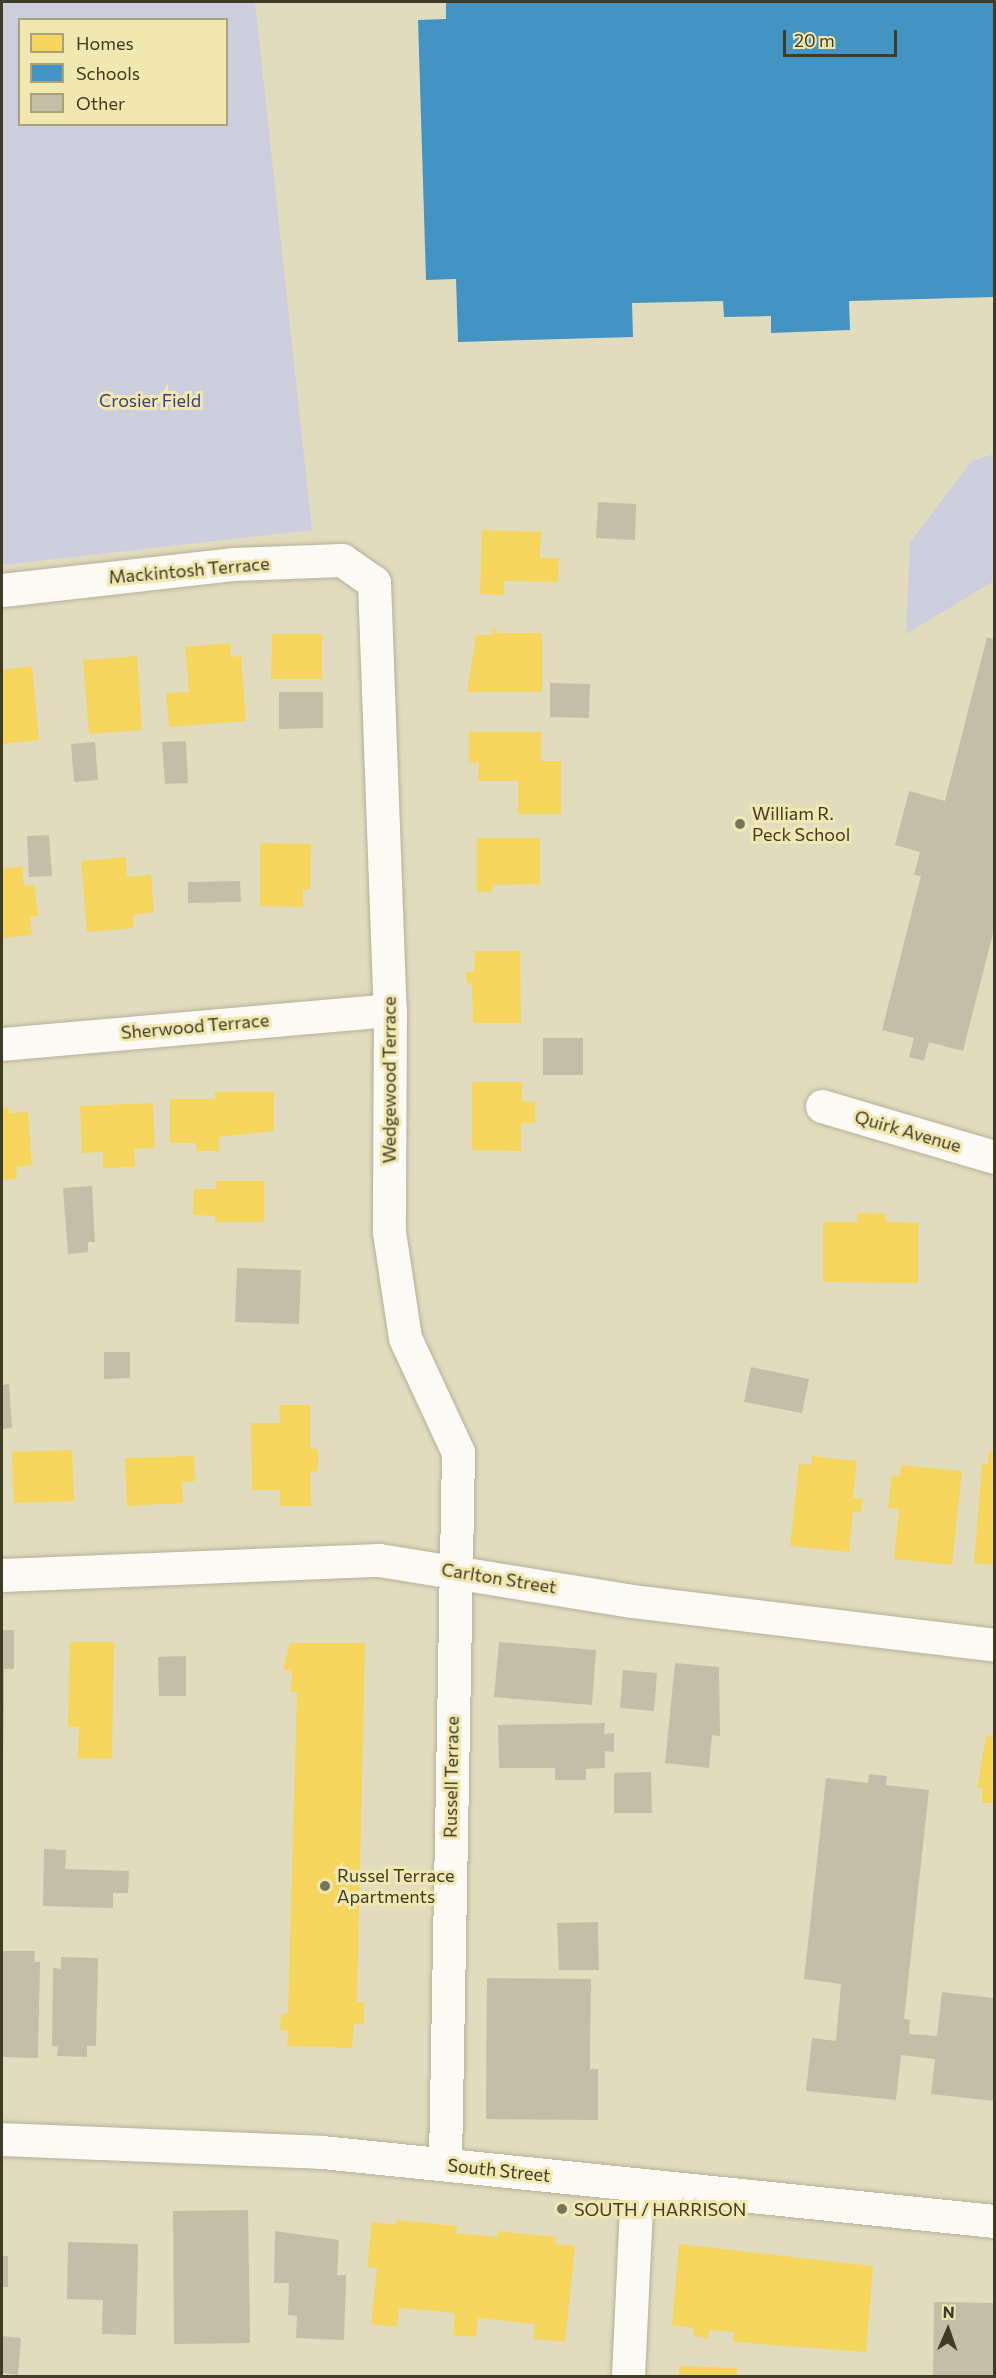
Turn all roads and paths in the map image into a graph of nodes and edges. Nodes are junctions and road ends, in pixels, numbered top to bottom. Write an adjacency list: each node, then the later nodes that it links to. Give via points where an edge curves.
1 (371, 580): 2 (street, Mackintosh Terrace, via 342,560 233,564); 3 (street, Wedgewood Terrace)
2 (2, 590)
3 (390, 1010): 4 (street, Sherwood Terrace); 7 (street, Wedgewood Terrace, via 389,1233 405,1338 458,1452)
4 (2, 1044)
5 (822, 1106): 6 (street, Quirk Avenue)
6 (994, 1157)
7 (454, 1570): 8 (street, Carlton Street, via 379,1560); 9 (street, Carlton Street, via 633,1601); 11 (street, Russell Terrace)
8 (2, 1575)
9 (994, 1645)
10 (2, 2139): 11 (street, South Street, via 322,2151)
11 (445, 2164): 12 (street, South Street)
12 (638, 2184): 13 (street, South Street); 14 (street)
13 (994, 2222)
14 (628, 2376)

